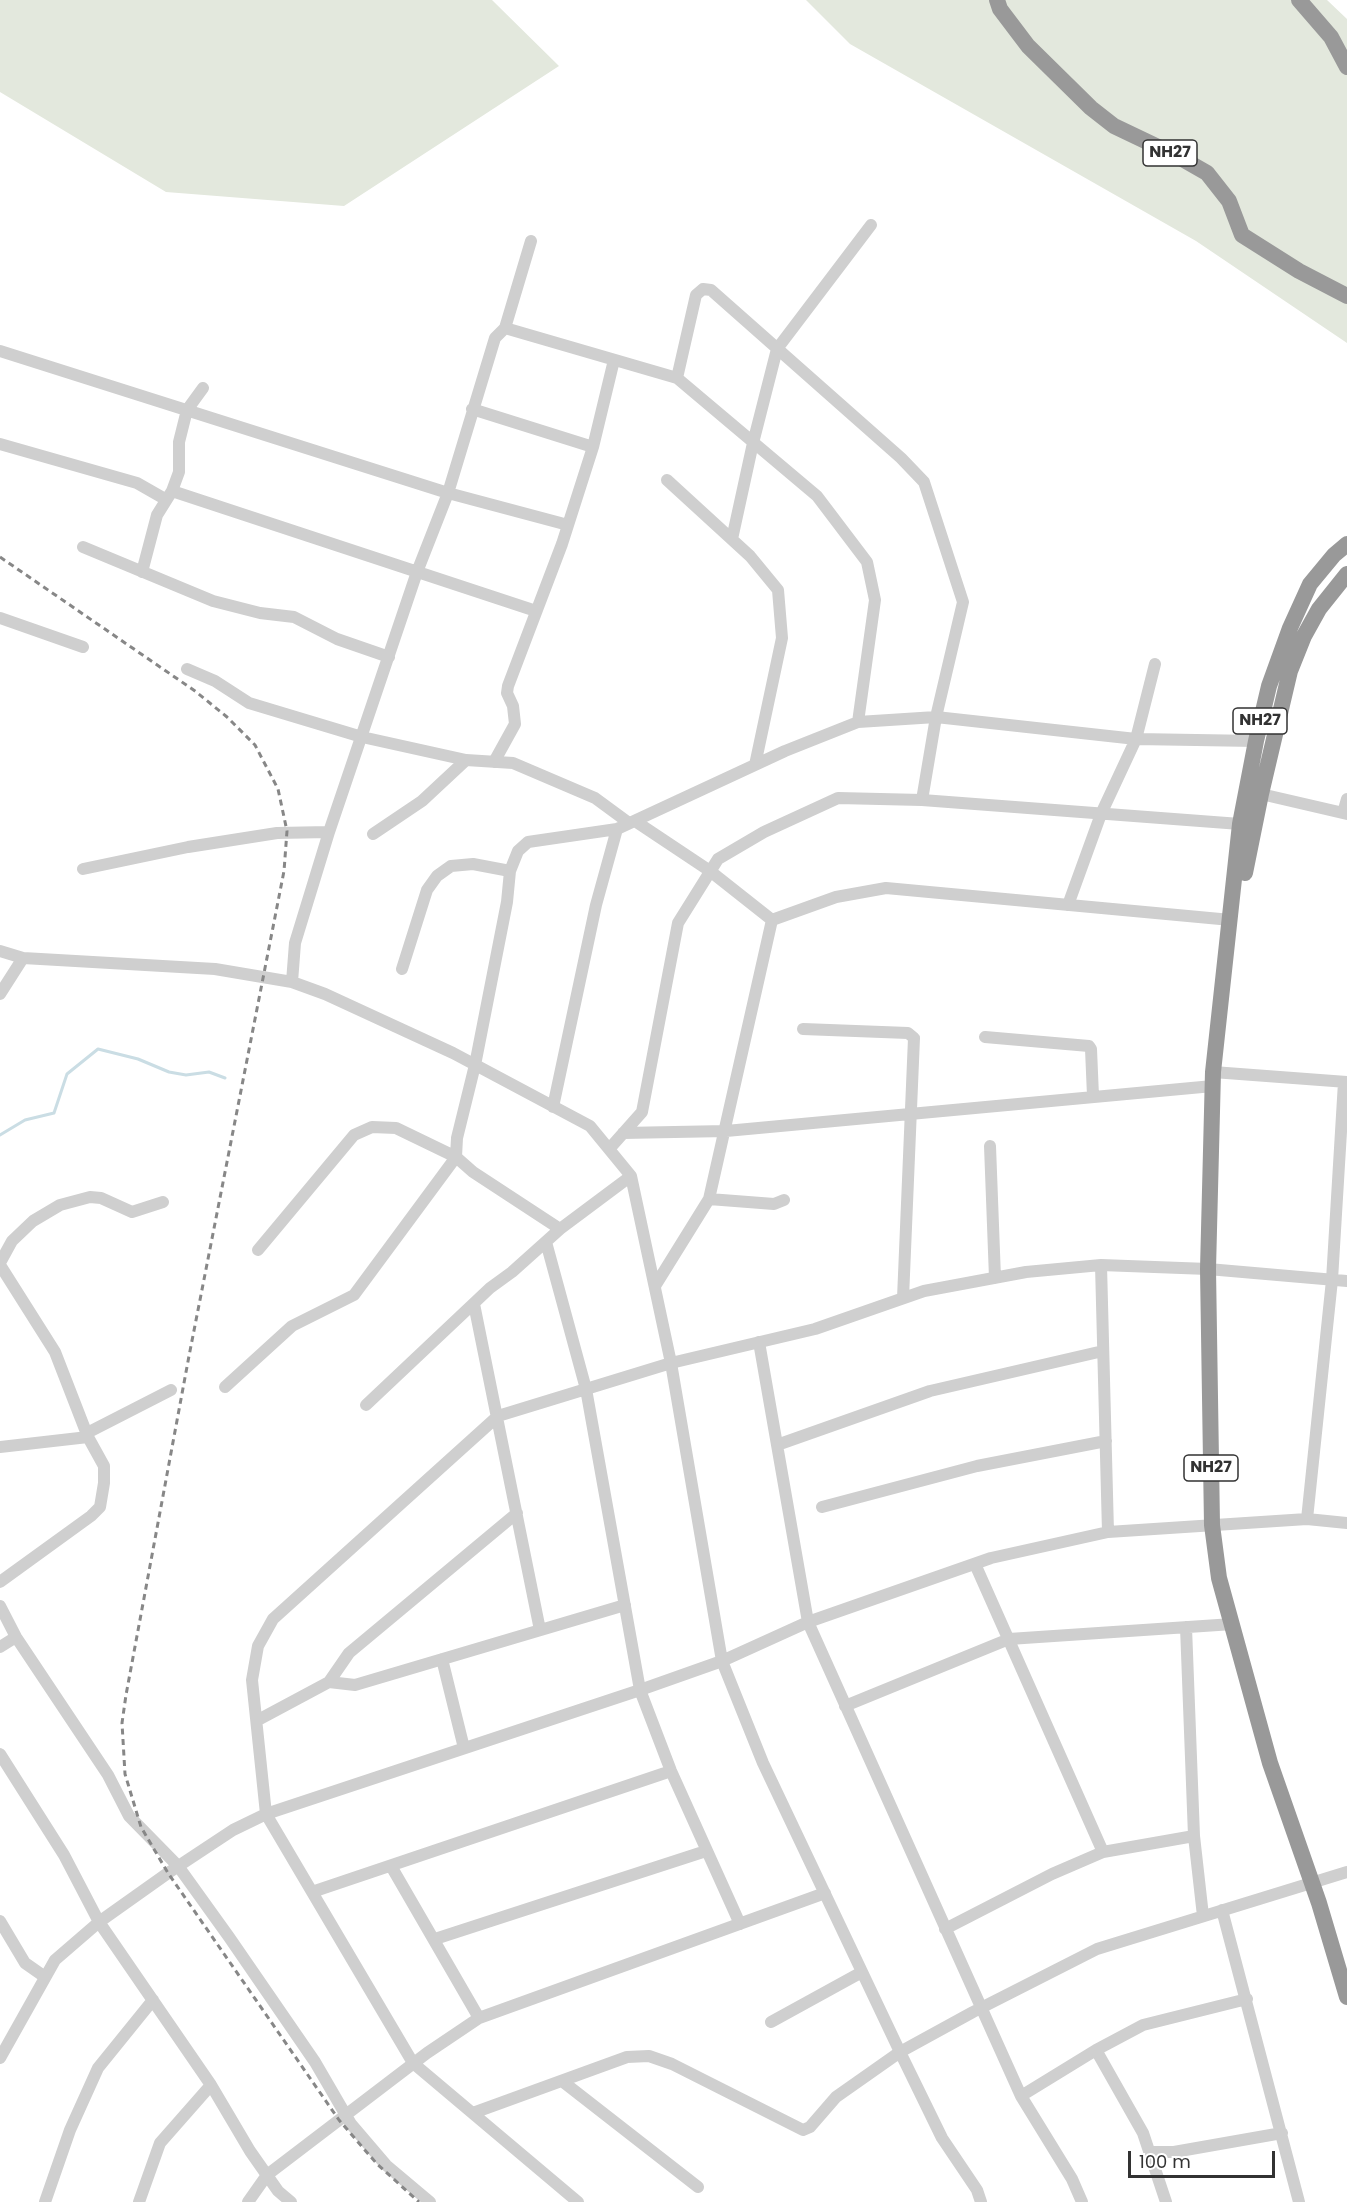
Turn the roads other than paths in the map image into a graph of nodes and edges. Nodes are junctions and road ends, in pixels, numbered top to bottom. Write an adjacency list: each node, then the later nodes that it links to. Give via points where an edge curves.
1 (997, 0): 6 (highway, NH27, via 1028,46 1091,108 1114,126 1207,173 1229,201 1242,235)
2 (1299, 0): 3 (highway, via 1331,37)
3 (1347, 67)
4 (871, 225): 8 (street)
5 (531, 241): 7 (street)
6 (1347, 296)
7 (505, 328): 10 (street); 13 (street, via 495,338)
8 (777, 350): 11 (street, via 711,290 703,290 696,295); 15 (street); 34 (street, via 924,482 963,602)
9 (0, 351): 14 (street)
10 (614, 360): 11 (street); 17 (street)
11 (677, 378): 15 (street)
12 (203, 388): 14 (street)
13 (471, 409): 17 (street); 19 (street)
14 (187, 410): 19 (street); 20 (street, via 179,442 178,472)
15 (753, 443): 22 (street); 35 (street, via 817,496 867,562 875,600)
16 (0, 444): 20 (street)
17 (593, 447): 21 (street)
18 (667, 480): 22 (street)
19 (448, 493): 21 (street); 26 (street)
20 (169, 495): 25 (street, via 157,515); 26 (street)
21 (567, 525): 28 (street)
22 (732, 539): 41 (street, via 778,590 781,614 782,638)
23 (1347, 544): 38 (highway, NH27, via 1310,584 1269,686)
24 (83, 548): 25 (street)
25 (142, 572): 31 (street, via 213,601 294,617 338,639)
26 (417, 572): 28 (street); 31 (street)
27 (1347, 574): 42 (highway, NH27, via 1319,609 1290,671)
28 (536, 612): 40 (street, via 507,693 515,724)
29 (0, 618): 30 (street)
30 (83, 647)
31 (389, 657): 36 (street)
32 (1155, 664): 37 (street)
33 (188, 669): 36 (street, via 249,703)
34 (936, 717): 35 (street); 37 (street); 44 (street)
35 (858, 722): 41 (street)
36 (362, 737): 39 (street); 49 (street)
37 (1136, 739): 38 (street); 46 (street)
38 (1256, 741): 47 (highway, NH27)
39 (466, 760): 40 (street); 50 (street, via 422,801)
40 (494, 762): 48 (street, via 513,763 595,798)
41 (755, 765): 48 (street)
42 (1261, 794): 45 (street); 56 (highway, NH27, via 1243,887)
43 (1347, 799): 45 (street)
44 (922, 800): 46 (street); 53 (street, via 838,798 764,832 718,859)
45 (1345, 813)
46 (1101, 814): 47 (street); 54 (street)
47 (1240, 824): 56 (highway, NH27)
48 (627, 825): 52 (street, via 528,842 518,851); 53 (street); 68 (street, via 596,905)
49 (329, 832): 51 (street, via 277,832); 60 (street, via 298,932)
50 (373, 834)
51 (83, 869)
52 (510, 871): 59 (street, via 473,864 451,866 437,876 427,890); 64 (street)
53 (710, 871): 55 (street); 71 (street, via 678,922 642,1112)
54 (1068, 905): 55 (street, via 886,888 836,897); 56 (street)
55 (772, 920): 70 (street)
56 (1231, 920): 65 (highway, NH27)
57 (0, 951): 58 (street)
58 (23, 958): 60 (street, via 215,969); 61 (street)
59 (402, 969)
60 (292, 982): 64 (street)
61 (0, 994)
62 (803, 1029): 69 (street, via 908,1033 914,1038 915,1047)
63 (985, 1037): 67 (street, via 1089,1046)
64 (475, 1065): 68 (street); 74 (street)
65 (1213, 1079): 66 (street); 67 (street); 84 (highway, NH27)
66 (1345, 1082): 86 (street)
67 (1093, 1096): 69 (street)
68 (553, 1107): 73 (street, via 590,1126)
69 (912, 1112): 70 (street); 89 (street)
70 (726, 1131): 71 (street); 76 (street)
71 (623, 1133): 73 (street)
72 (990, 1146): 85 (street)
73 (610, 1148): 75 (street)
74 (456, 1157): 79 (street); 81 (street, via 396,1128 372,1126 354,1135); 94 (street, via 354,1295 292,1326)
75 (631, 1176): 79 (street); 88 (street)
76 (709, 1199): 77 (street, via 774,1204); 88 (street)
77 (784, 1200)
78 (163, 1202): 82 (street, via 132,1212 101,1198 60,1205 33,1221 12,1241)
79 (560, 1229): 80 (street)
80 (546, 1242): 90 (street); 95 (street)
81 (258, 1250)
82 (0, 1264): 99 (street, via 56,1352)
83 (1101, 1265): 84 (street); 85 (street); 92 (street)
84 (1208, 1269): 86 (street); 107 (highway, NH27)
85 (995, 1278): 89 (street)
86 (1332, 1280): 87 (street); 105 (street)
87 (1347, 1281)
88 (655, 1286): 93 (street)
89 (903, 1298): 91 (street, via 815,1329)
90 (474, 1304): 97 (street); 98 (street)
91 (759, 1342): 93 (street); 101 (street)
92 (1103, 1350): 100 (street); 101 (street, via 930,1391)
93 (671, 1363): 95 (street); 121 (street)
94 (225, 1387)
95 (586, 1389): 98 (street); 111 (street)
96 (171, 1390): 99 (street)
97 (366, 1405)
98 (498, 1416): 104 (street); 125 (street, via 273,1619 254,1662 252,1680)
99 (88, 1435): 102 (street); 110 (street, via 104,1466 100,1508)
100 (1106, 1441): 103 (street, via 977,1467); 108 (street)
101 (777, 1445): 113 (street)
102 (0, 1447)
103 (822, 1507)
104 (517, 1513): 116 (street); 122 (street, via 349,1653)
105 (1307, 1519): 106 (street); 107 (street)
106 (1347, 1523)
107 (1212, 1525): 108 (street); 114 (highway, NH27, via 1220,1578)
108 (1108, 1532): 109 (street)
109 (975, 1564): 113 (street); 118 (street)
110 (0, 1582)
111 (625, 1605): 116 (street); 123 (street)
112 (0, 1606): 117 (street)
113 (808, 1622): 121 (street); 124 (street)
114 (1233, 1624): 115 (street); 136 (highway, NH27, via 1270,1763)
115 (1186, 1627): 118 (street); 130 (street)
116 (540, 1630): 120 (street)
117 (16, 1638): 119 (street); 133 (street, via 78,1727 129,1816)
118 (1009, 1639): 124 (street); 132 (street)
119 (0, 1647)
120 (442, 1659): 122 (street, via 355,1685); 126 (street)
121 (722, 1661): 123 (street); 138 (street, via 763,1763)
122 (328, 1683): 125 (street)
123 (640, 1690): 126 (street); 128 (street)
124 (845, 1706): 144 (street)
125 (258, 1720): 129 (street, via 257,1750)
126 (464, 1748): 129 (street)
127 (0, 1754): 142 (street, via 64,1855)
128 (671, 1771): 131 (street); 134 (street)
129 (266, 1814): 133 (street, via 233,1830); 137 (street)
130 (1194, 1836): 132 (street); 140 (street)
131 (706, 1851): 143 (street); 145 (street)
132 (1103, 1852): 144 (street)
133 (178, 1866): 142 (street); 162 (street, via 315,2062)
134 (391, 1866): 137 (street); 145 (street)
135 (1347, 1872): 136 (street)
136 (1312, 1883): 139 (street); 148 (highway, NH27)
137 (312, 1892): 157 (street)
138 (825, 1893): 143 (street); 146 (street)
139 (1222, 1910): 140 (street); 149 (street)
140 (1203, 1916): 151 (street, via 1097,1950)
141 (0, 1921): 147 (street, via 25,1963)
142 (99, 1922): 147 (street, via 55,1960); 150 (street)
143 (740, 1924): 152 (street)
144 (945, 1929): 151 (street)
145 (435, 1939): 152 (street)
146 (862, 1972): 153 (street); 155 (street)
147 (45, 1977): 156 (street)
148 (1347, 1997)
149 (1247, 1999): 154 (street, via 1143,2025); 163 (street)
150 (153, 2000): 159 (street); 167 (street, via 98,2068 70,2130)
151 (981, 2008): 155 (street); 160 (street)
152 (479, 2018): 157 (street)
153 (771, 2022)
154 (1096, 2050): 160 (street); 164 (street)
155 (900, 2052): 158 (street, via 836,2097 803,2130 649,2056 627,2057); 173 (street, via 942,2138)
156 (0, 2057)
157 (413, 2063): 161 (street); 162 (street)
158 (562, 2081): 161 (street); 166 (street)
159 (211, 2085): 165 (street); 168 (street, via 160,2144)
160 (1021, 2096): 174 (street)
161 (473, 2114): 172 (street)
162 (346, 2115): 165 (street); 171 (street, via 386,2165)
163 (1282, 2133): 164 (street, via 1174,2152); 176 (street)
164 (1150, 2152): 175 (street)
165 (267, 2175): 169 (street); 170 (street)
166 (698, 2187)
167 (45, 2202)
168 (140, 2202)
169 (248, 2202)
170 (291, 2202)
171 (430, 2202)
172 (578, 2202)
173 (981, 2202)
174 (1082, 2202)
175 (1166, 2202)
176 (1299, 2202)

